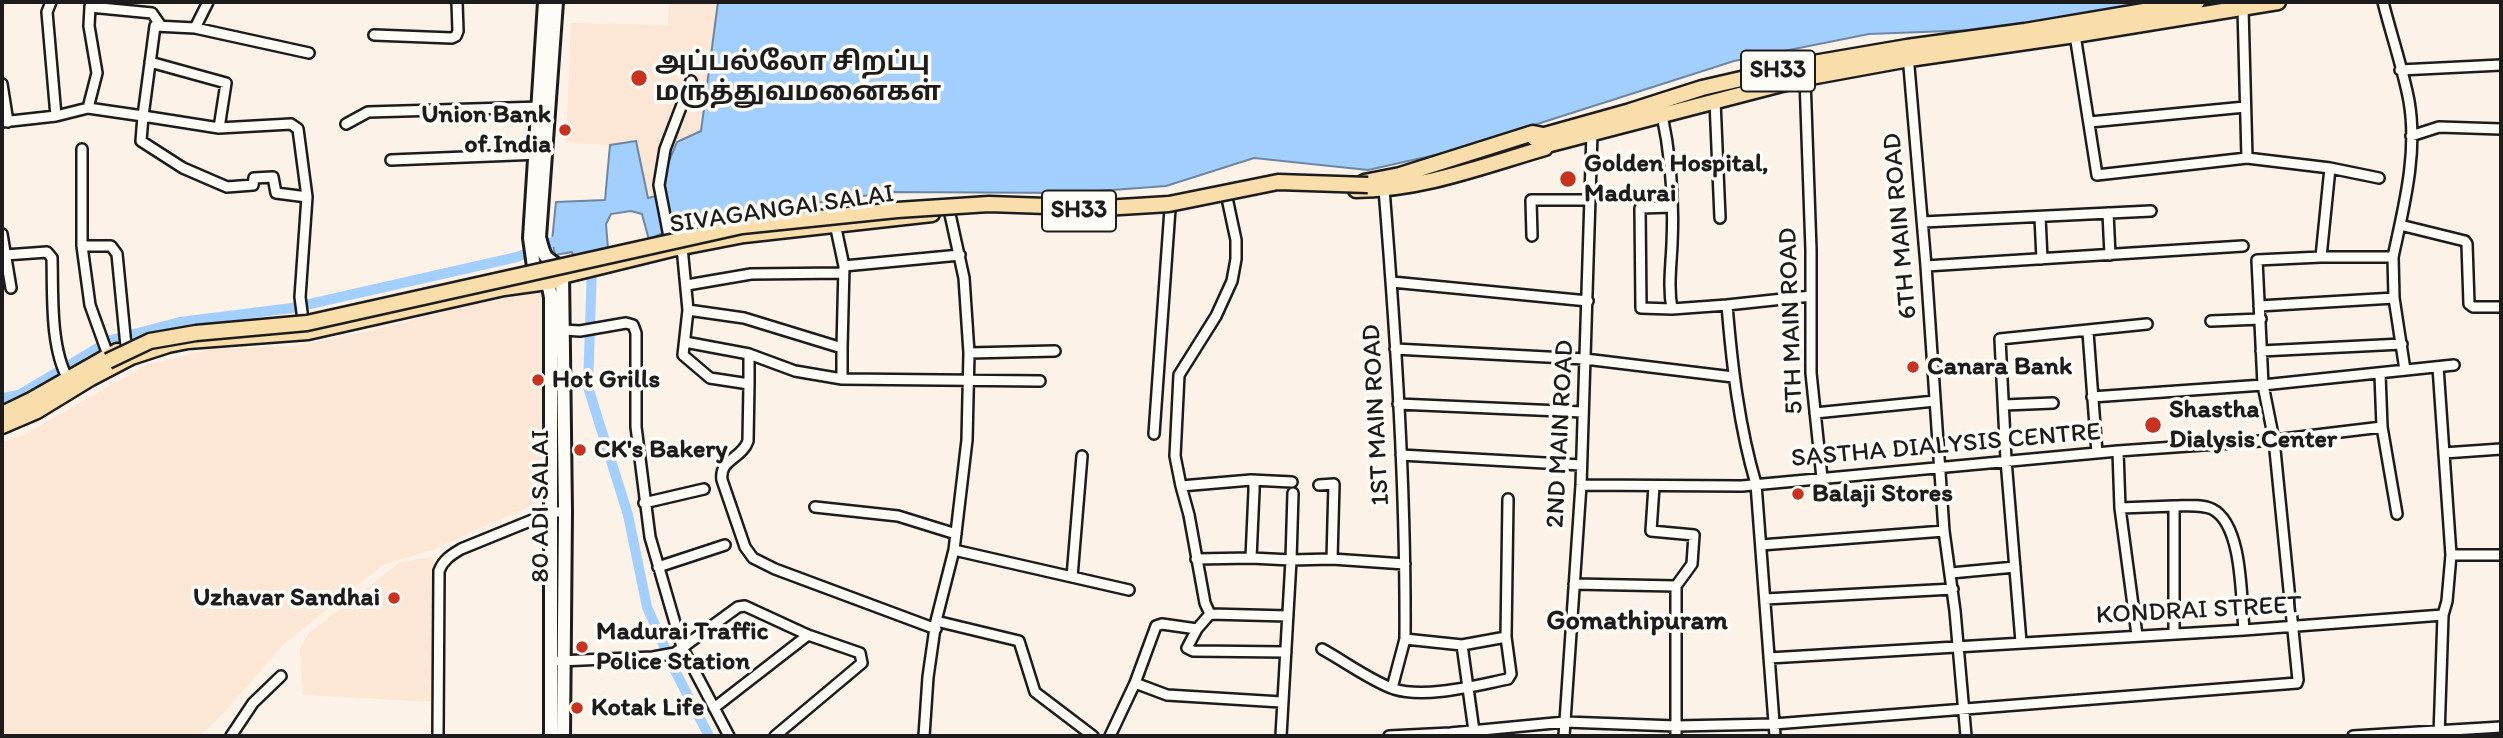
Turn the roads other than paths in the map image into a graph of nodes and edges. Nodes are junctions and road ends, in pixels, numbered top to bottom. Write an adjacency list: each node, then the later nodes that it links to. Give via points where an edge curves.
1 (51, 2): 12 (street)
2 (60, 2): 12 (street)
3 (208, 2): 14 (street)
4 (457, 2): 16 (street, via 458,31 452,38)
5 (545, 2): 26 (main road)
6 (556, 2): 26 (main road, via 554,44)
7 (2197, 2): 18 (main road, SIVAGANGAI SALAI / SH33)
8 (2278, 2): 11 (main road, SIVAGANGAI SALAI / SH33)
9 (2383, 2): 21 (street)
10 (90, 4): 13 (street, via 152,13); 28 (street, via 97,73)
11 (2243, 8): 15 (main road, SIVAGANGAI SALAI / SH33); 27 (street)
12 (47, 12): 30 (street)
13 (160, 26): 14 (street); 19 (street, via 155,26)
14 (195, 29): 17 (street)
15 (2075, 35): 18 (main road, SIVAGANGAI SALAI / SH33); 33 (street)
16 (374, 36)
17 (309, 53)
18 (1908, 53): 22 (main road, SIVAGANGAI SALAI / SH33); 39 (main road, SIVAGANGAI SALAI / SH33, via 1802,65 1702,88); 57 (street, 6TH MAIN ROAD)
19 (150, 62): 31 (street); 35 (street, via 226,83)
20 (2501, 65): 21 (street)
21 (2400, 70): 37 (street)
22 (1805, 78): 25 (main road, SIVAGANGAI SALAI / SH33); 79 (street, 5TH MAIN ROAD)
23 (691, 81): 62 (street, via 665,149 659,192)
24 (2, 84): 32 (street)
25 (1716, 101): 29 (main road, SIVAGANGAI SALAI / SH33); 55 (street)
26 (542, 107): 34 (street, via 368,112); 41 (main road)
27 (2245, 107): 33 (street); 42 (street)
28 (88, 108): 30 (street); 31 (street)
29 (1662, 115): 38 (main road, SIVAGANGAI SALAI / SH33); 50 (street, via 1670,151)
30 (55, 116): 32 (street)
31 (143, 116): 35 (street); 47 (street, via 141,142 183,168 227,187 253,185 254,178 273,177 276,193)
32 (5, 122)
33 (2090, 122): 42 (street, via 2097,174)
34 (346, 124)
35 (219, 128): 47 (street, via 295,125)
36 (2501, 129): 37 (street, via 2439,127)
37 (2411, 132): 59 (street, via 2408,190)
38 (1592, 133): 39 (main road, SIVAGANGAI SALAI / SH33); 49 (street, 2ND MAIN ROAD)
39 (1545, 140): 46 (main road, SIVAGANGAI SALAI / SH33, via 1545,148 1428,183); 51 (main road, SIVAGANGAI SALAI / SH33, via 1533,133 1364,182 1278,181 1169,202 1104,206 1026,202); 102 (main road, SIVAGANGAI SALAI / SH33, bridge, via 1368,186 1278,182 1169,204 1104,208 989,204 742,226 307,323 196,333 150,341)
40 (82, 149): 63 (street)
41 (540, 154): 43 (street); 71 (main road, via 534,237)
42 (2247, 158): 44 (street)
43 (391, 160)
44 (2330, 168): 45 (street); 68 (street)
45 (2379, 178)
46 (1384, 189): 48 (main road, SIVAGANGAI SALAI / SH33, via 1279,187); 76 (street, 1ST MAIN ROAD)
47 (307, 197): 87 (street, via 300,297)
48 (1227, 198): 52 (main road, SIVAGANGAI SALAI / SH33); 142 (street, via 1236,240 1231,281 1216,316 1179,374 1175,456)
49 (1590, 200): 61 (street, via 1531,200); 81 (street, 2ND MAIN ROAD)
50 (1672, 208): 85 (street, via 1668,289); 85 (street, via 1640,208 1641,308)
51 (948, 209): 52 (main road, SIVAGANGAI SALAI / SH33, via 1104,213); 58 (main road, SIVAGANGAI SALAI / SH33); 62 (main road, SIVAGANGAI SALAI / SH33, via 742,224); 65 (street)
52 (1170, 209): 125 (street)
53 (2151, 211): 54 (street)
54 (2108, 213): 56 (street); 67 (street)
55 (1720, 218)
56 (2040, 218): 57 (street); 70 (street)
57 (1923, 222): 72 (street, 6TH MAIN ROAD)
58 (835, 224): 62 (main road, SIVAGANGAI SALAI / SH33); 74 (street)
59 (2400, 225): 69 (street); 84 (street, via 2465,241 2469,303)
60 (2, 234): 66 (street)
61 (1532, 236)
62 (674, 245): 73 (main road, SIVAGANGAI SALAI / SH33); 77 (street)
63 (82, 246): 93 (street, via 111,246 117,254); 102 (street, via 90,305)
64 (2243, 246): 67 (street)
65 (960, 254): 74 (street); 101 (street)
66 (5, 255): 78 (street); 107 (street, via 47,252 52,258 54,319)
67 (2110, 255): 70 (street)
68 (2321, 257): 69 (street); 83 (street, via 2257,260)
69 (2393, 257): 80 (street)
70 (2042, 259): 72 (street)
71 (537, 260): 73 (main road, SIVAGANGAI SALAI); 75 (main road, via 535,274); 87 (main road, SIVAGANGAI SALAI)
72 (1926, 266): 116 (street, 6TH MAIN ROAD)
73 (568, 269): 75 (main road, SIVAGANGAI SALAI, via 554,281); 91 (main road, 80 ADI SALAI)
74 (844, 269): 77 (street, via 751,274); 96 (street)
75 (544, 281): 123 (main road, SIVAGANGAI SALAI, via 308,332 168,345 131,357); 151 (main road, 80 ADI SALAI, via 551,297)
76 (1391, 282): 81 (street); 97 (street, 1ST MAIN ROAD)
77 (687, 285): 86 (street)
78 (11, 288)
79 (1811, 296): 82 (street); 121 (street, 5TH MAIN ROAD)
80 (2394, 298): 83 (street); 95 (street)
81 (1588, 301): 103 (street, 2ND MAIN ROAD)
82 (1727, 305): 85 (street); 109 (street)
83 (2259, 306): 88 (street)
84 (2501, 307)
85 (1672, 309)
86 (688, 310): 94 (street); 96 (street, via 744,318)
87 (303, 316): 93 (main road, SIVAGANGAI SALAI, via 186,328)
88 (2261, 319): 89 (street); 99 (street)
89 (2211, 321)
90 (2147, 324): 92 (street)
91 (563, 330): 147 (street, via 633,325); 151 (main road, 80 ADI SALAI)
92 (2088, 332): 115 (street); 119 (street, via 2000,339)
93 (125, 341): 102 (main road, SIVAGANGAI SALAI)
94 (685, 342): 100 (street); 113 (street, via 683,355 710,378)
95 (2402, 344): 99 (street); 106 (street)
96 (842, 348): 110 (street)
97 (1395, 349): 103 (street); 118 (street, 1ST MAIN ROAD)
98 (1055, 351): 101 (street)
99 (2261, 351): 114 (street)
100 (748, 354): 110 (street, via 795,371); 113 (street)
101 (969, 354): 111 (street)
102 (107, 356): 107 (main road, SIVAGANGAI SALAI)
103 (1585, 359): 109 (street); 120 (street, 2ND MAIN ROAD)
104 (2454, 365): 105 (street)
105 (2438, 367): 106 (street); 130 (street)
106 (2405, 370): 108 (street)
107 (66, 374): 122 (main road, SIVAGANGAI SALAI)
108 (2380, 374): 114 (street); 124 (street)
109 (1733, 377): 139 (street)
110 (842, 379): 111 (street)
111 (968, 381): 112 (street); 154 (street, via 967,440)
112 (1040, 382)
113 (749, 384): 177 (street, via 746,450 721,471 745,547 753,558)
114 (2263, 385): 115 (street); 126 (street)
115 (2092, 397): 129 (street)
116 (1935, 401): 121 (street); 135 (street, 6TH MAIN ROAD)
117 (2053, 402): 119 (street)
118 (1398, 404): 120 (street); 131 (street, 1ST MAIN ROAD)
119 (2004, 405): 133 (street)
120 (1583, 412): 134 (street, 2ND MAIN ROAD)
121 (1815, 413): 136 (street, 5TH MAIN ROAD)
122 (2, 414)
123 (2, 426)
124 (2382, 427): 126 (street); 152 (street)
125 (1154, 434)
126 (2274, 440): 128 (street); 178 (street)
127 (2501, 449): 130 (street)
128 (2118, 451): 129 (street, SASTHA DIALYSIS CENTRE); 150 (street, SASTHA DIALYSIS CENTRE)
129 (2097, 453): 133 (street, SASTHA DIALYSIS CENTRE)
130 (2444, 453): 158 (street)
131 (1401, 455): 134 (street); 164 (street, 1ST MAIN ROAD)
132 (1082, 456): 168 (street)
133 (2007, 460): 135 (street, SASTHA DIALYSIS CENTRE); 166 (street)
134 (1581, 465): 141 (street, 2ND MAIN ROAD)
135 (1940, 466): 136 (street, SASTHA DIALYSIS CENTRE); 153 (street, 6TH MAIN ROAD)
136 (1822, 478): 139 (street, SASTHA DIALYSIS CENTRE)
137 (1251, 480): 138 (street); 142 (street); 160 (street)
138 (1292, 482)
139 (1756, 484): 143 (street, SASTHA DIALYSIS CENTRE); 156 (street)
140 (1319, 485): 162 (street, via 1334,484)
141 (1581, 485): 143 (street, SASTHA DIALYSIS CENTRE); 169 (street, 2ND MAIN ROAD)
142 (1181, 486): 161 (street)
143 (1654, 486): 170 (street, via 1651,531 1694,535 1692,564)
144 (704, 489): 147 (street)
145 (1293, 493): 163 (street)
146 (1508, 499): 184 (street)
147 (644, 503): 165 (street)
148 (2174, 506): 150 (street); 180 (street, via 2212,509 2230,526); 181 (street)
149 (816, 507): 154 (street, via 898,516)
150 (2120, 508): 183 (street, SASTHA DIALYSIS CENTRE)
151 (559, 512): 193 (main road, 80 ADI SALAI); 208 (street, via 461,549 442,564)
152 (2397, 514)
153 (1944, 531): 156 (street); 167 (street, 6TH MAIN ROAD)
154 (956, 534): 157 (street)
155 (724, 545): 165 (street)
156 (1760, 545): 173 (street)
157 (954, 550): 168 (street); 177 (street)
158 (2451, 555): 159 (street); 175 (street)
159 (2501, 555)
160 (1251, 558): 161 (street); 163 (street)
161 (1196, 559): 174 (street)
162 (1332, 559): 163 (street); 164 (street)
163 (1291, 560): 176 (street)
164 (1405, 564): 185 (street, 1ST MAIN ROAD)
165 (658, 567): 190 (street)
166 (2015, 567): 167 (street); 186 (street)
167 (1951, 573): 171 (street, 6TH MAIN ROAD)
168 (1072, 577): 172 (street)
169 (1574, 584): 170 (street); 201 (street, 2ND MAIN ROAD)
170 (1676, 586): 205 (street)
171 (1952, 589): 173 (street); 188 (street, 6TH MAIN ROAD)
172 (1129, 590)
173 (1765, 599): 192 (street)
174 (1210, 614): 176 (street); 179 (street)
175 (2443, 614): 178 (street, KONDRAI STREET); 206 (street)
176 (1288, 616): 191 (street)
177 (936, 625): 213 (street); 214 (street, via 1018,641 1035,692)
178 (2294, 627): 180 (street, KONDRAI STREET); 200 (street, via 2298,680 2291,685)
179 (1196, 629): 191 (street, via 1189,650); 195 (street, via 1156,626)
180 (2244, 630): 181 (street, KONDRAI STREET)
181 (2174, 633): 183 (street, KONDRAI STREET)
182 (808, 635): 190 (street, via 745,606); 199 (street); 212 (street, via 860,653 862,663)
183 (2137, 635): 186 (street, KONDRAI STREET)
184 (1506, 637): 187 (street); 196 (street, via 1511,677)
185 (1405, 639): 187 (street); 197 (street, 1ST MAIN ROAD)
186 (2021, 642): 188 (street, KONDRAI STREET)
187 (1462, 645): 196 (street)
188 (1958, 646): 192 (street, KONDRAI STREET); 200 (street, 6TH MAIN ROAD)
189 (1322, 649): 197 (street)
190 (678, 650): 193 (street, via 653,657); 199 (street)
191 (1286, 652): 198 (street)
192 (1769, 658): 202 (street)
193 (557, 661): 209 (main road, 80 ADI SALAI); 210 (main road, 80 ADI SALAI)
194 (281, 676): 207 (street, via 253,703)
195 (1135, 683): 198 (street, via 1167,695); 215 (street)
196 (1468, 687): 197 (street, via 1416,692); 204 (street)
197 (1391, 688)
198 (1281, 702): 216 (street)
199 (714, 708): 211 (street)
200 (1964, 710): 202 (street); 220 (street, 6TH MAIN ROAD)
201 (1565, 722): 204 (street); 205 (street); 218 (street, 2ND MAIN ROAD)
202 (1774, 724): 205 (street); 219 (street)
203 (2501, 727): 206 (street)
204 (1474, 731): 217 (street)
205 (1676, 731)
206 (2439, 733): 221 (street)
207 (230, 736)
208 (438, 736)
209 (551, 736)
210 (563, 736)
211 (729, 736)
212 (775, 736)
213 (924, 736)
214 (1094, 736)
215 (1110, 736)
216 (1281, 736)
217 (1389, 736)
218 (1564, 736)
219 (1774, 736)
220 (1966, 736)
221 (2353, 736)

